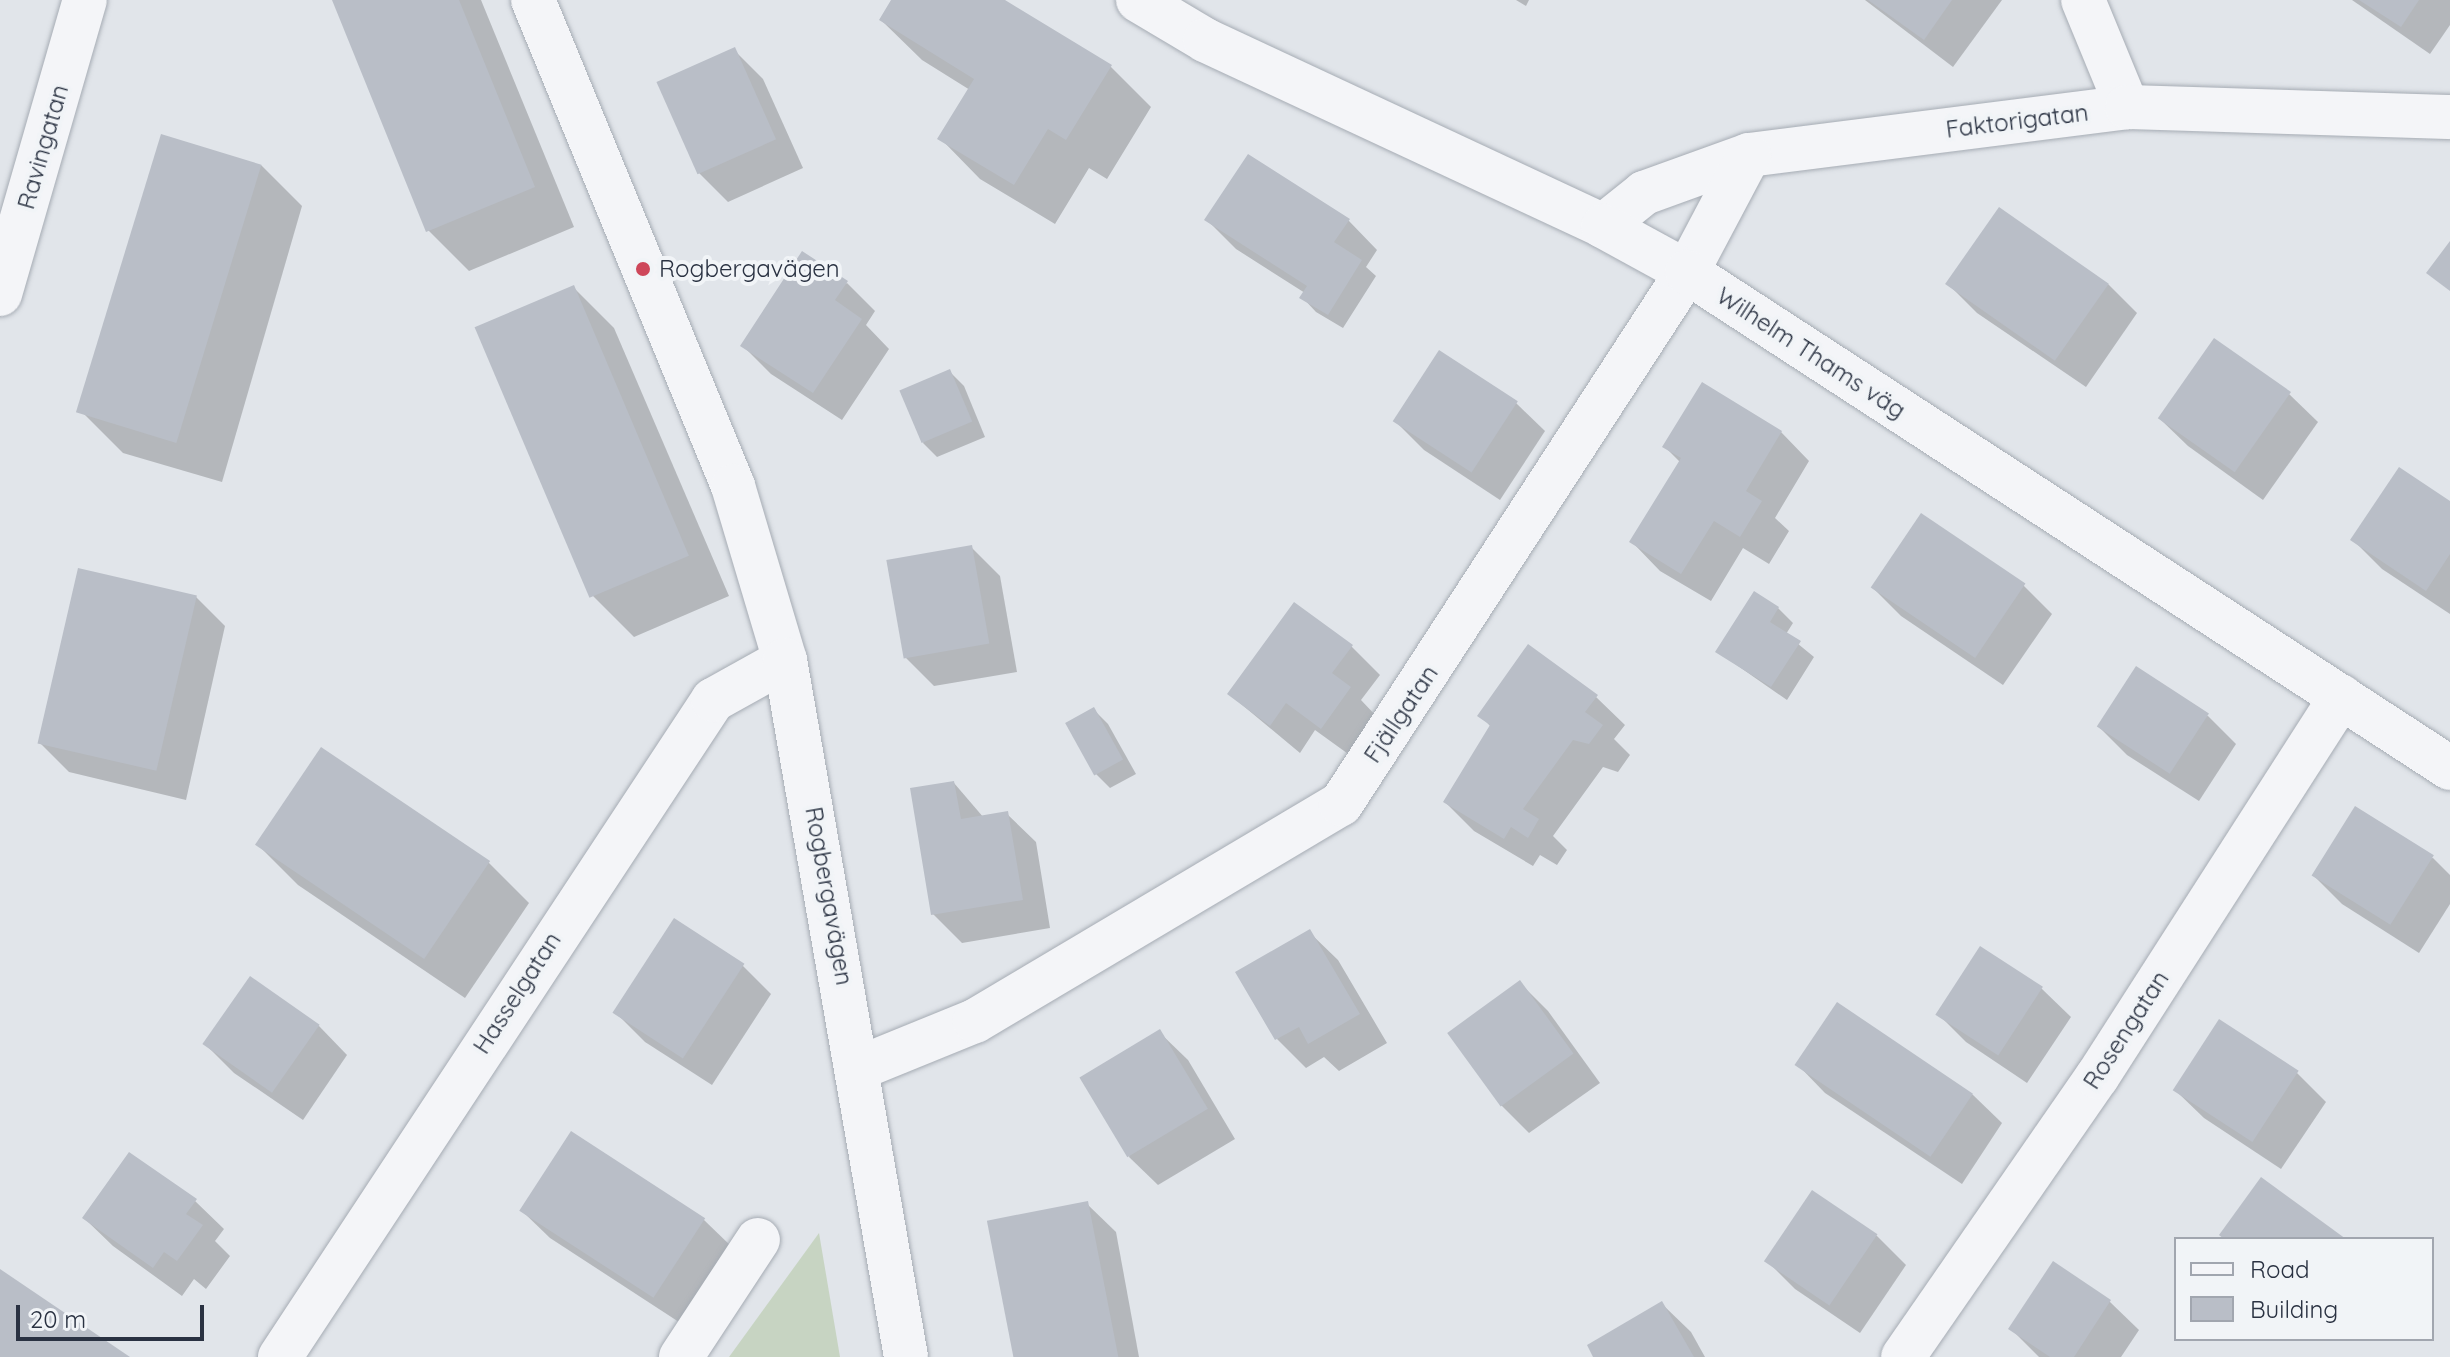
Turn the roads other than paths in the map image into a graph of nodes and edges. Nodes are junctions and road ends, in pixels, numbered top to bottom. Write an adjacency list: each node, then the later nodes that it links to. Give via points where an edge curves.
1 (85, 0): 10 (street, Ravingatan)
2 (533, 0): 11 (street, Rogbergavägen, via 733,486)
3 (1138, 0): 8 (street, Wilhelm Thams väg, via 1205,40)
4 (2083, 0): 5 (street)
5 (2127, 107): 6 (street, Faktorigatan); 7 (street, Faktorigatan)
6 (2450, 117)
7 (1749, 155): 8 (street, Faktorigatan, via 1644,193); 9 (street, Fjällgatan)
8 (1603, 226): 9 (street, Wilhelm Thams väg)
9 (1687, 272): 12 (street, Wilhelm Thams väg); 14 (street, Fjällgatan, via 1341,804 975,1021)
10 (0, 294)
11 (785, 660): 14 (street, Rogbergavägen); 16 (street, Hasselgatan, via 713,700)
12 (2341, 697): 13 (street, Wilhelm Thams väg); 19 (street, Rosengatan, via 2097,1077)
13 (2450, 768)
14 (859, 1068): 18 (street, Rogbergavägen)
15 (758, 1240): 17 (street)
16 (280, 1357)
17 (681, 1357)
18 (906, 1357)
19 (1905, 1357)

